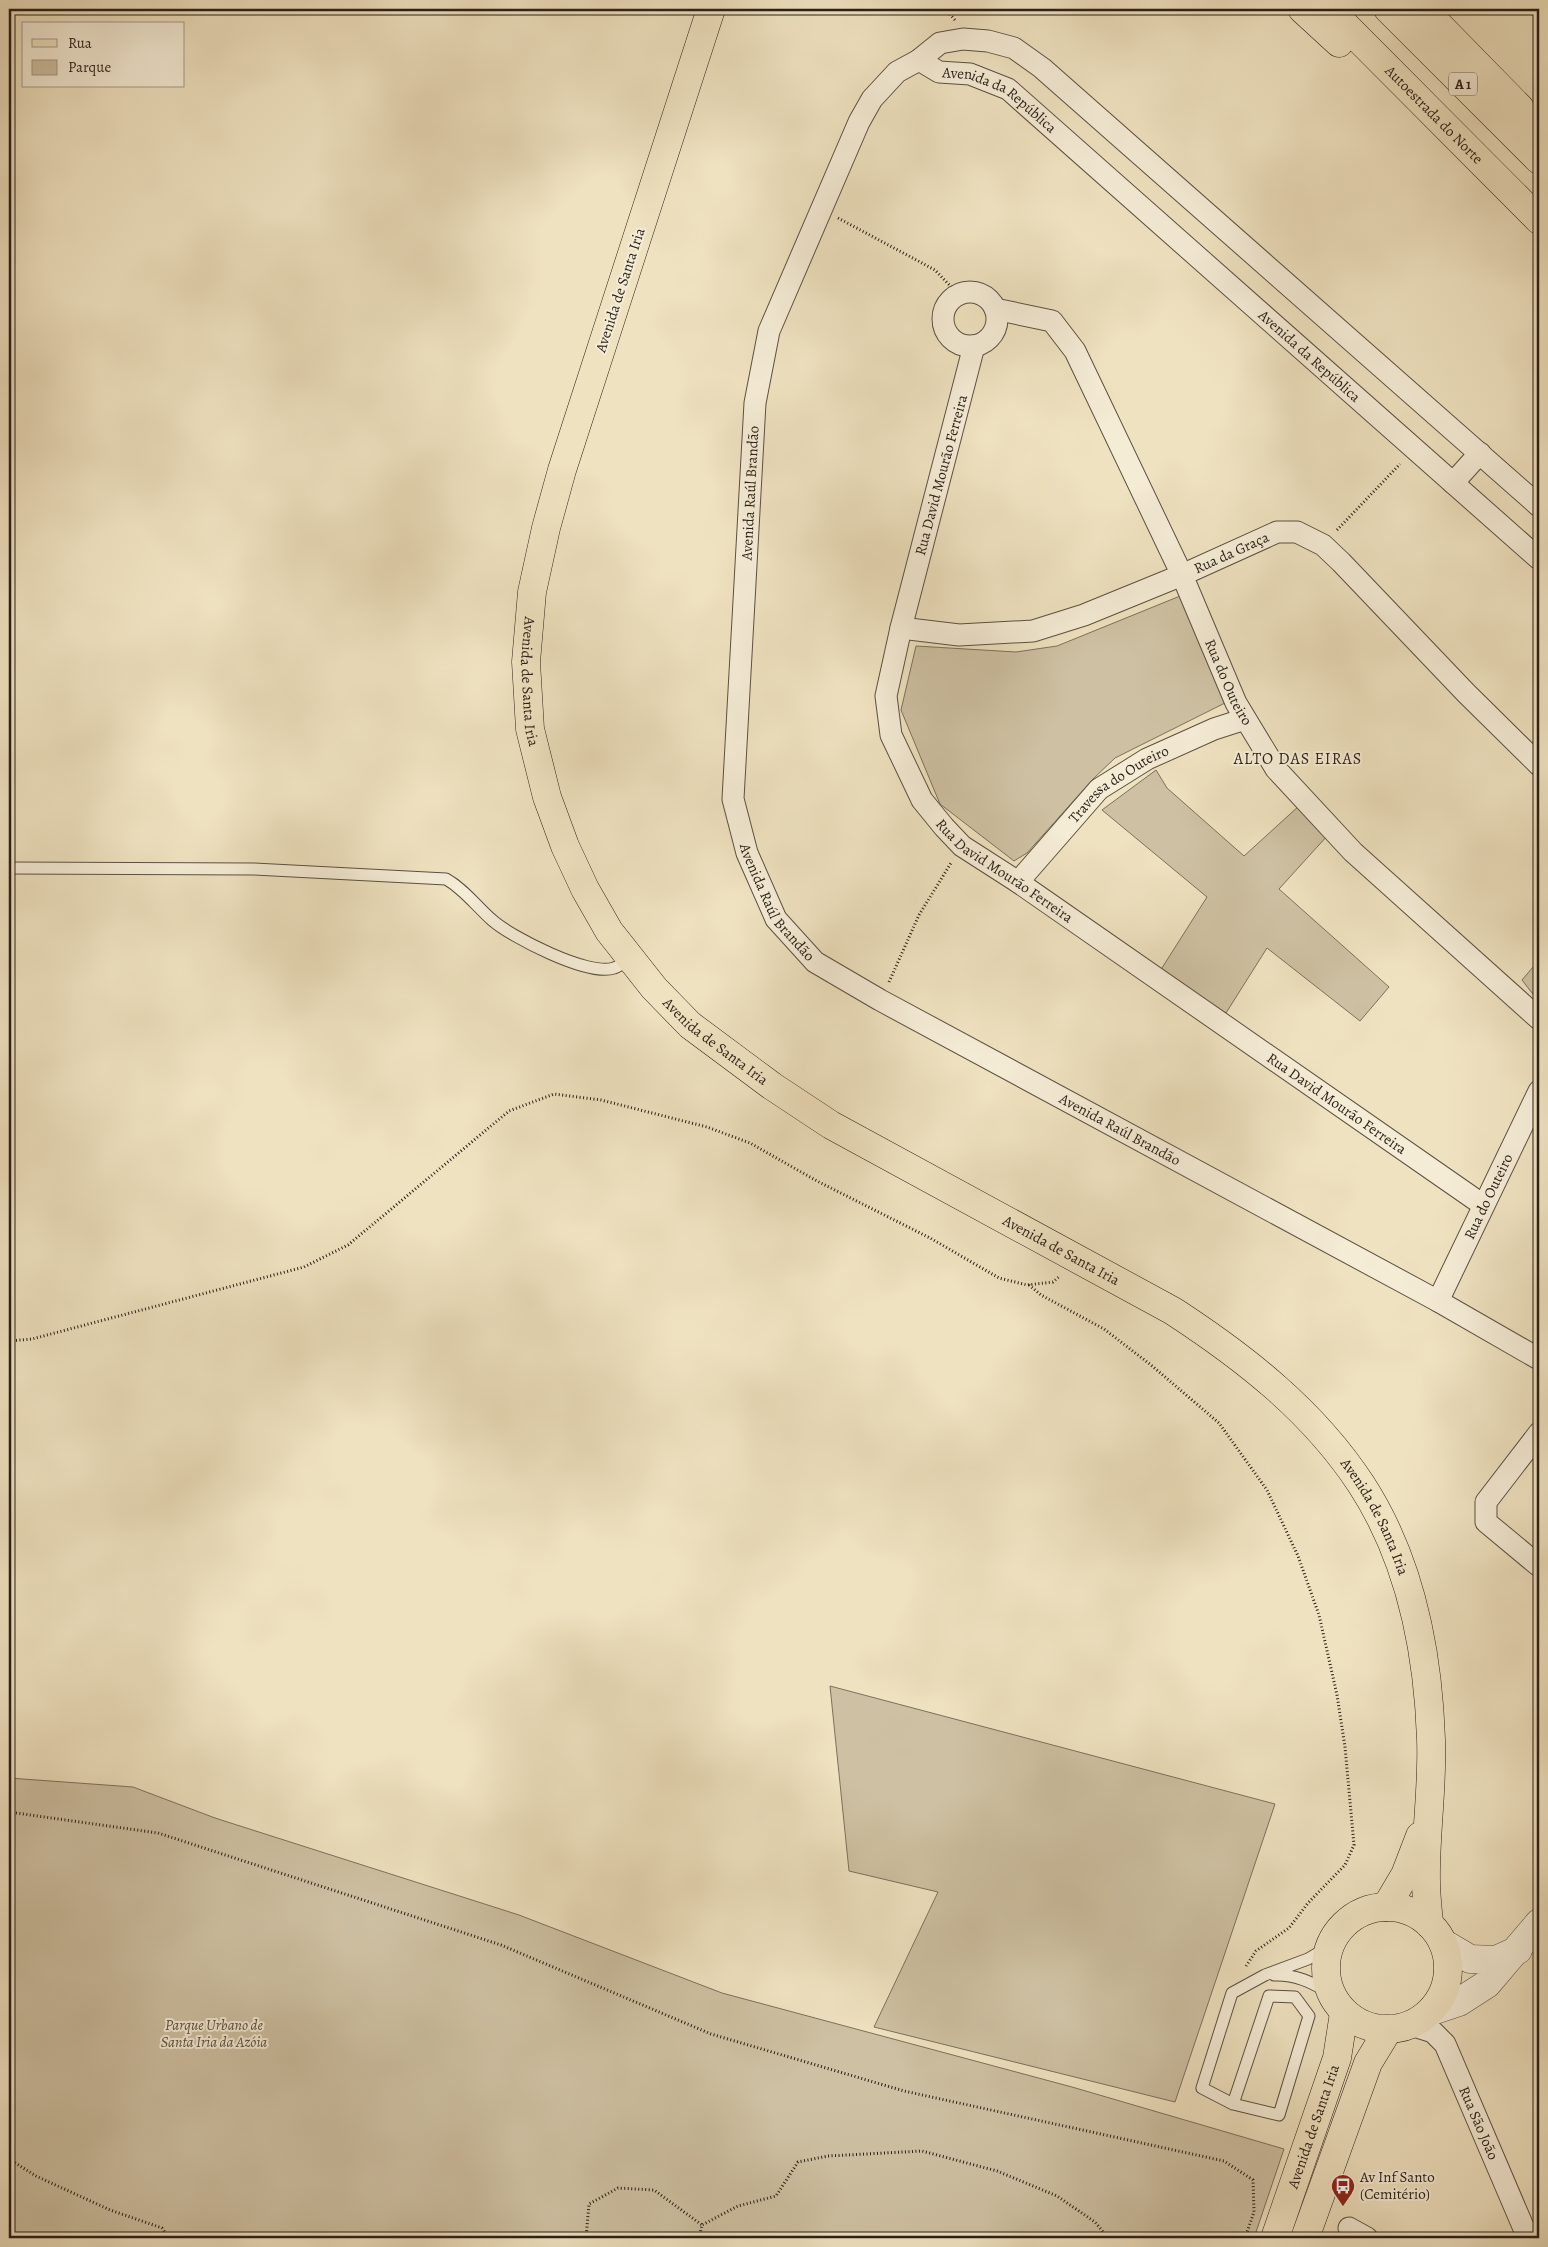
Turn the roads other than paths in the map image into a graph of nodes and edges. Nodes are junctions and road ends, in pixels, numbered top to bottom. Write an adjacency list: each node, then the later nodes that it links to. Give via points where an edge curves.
1 (1302, 9): 7 (main road, via 1358,60)
2 (1329, 9): 7 (main road, Autoestrada do Norte)
3 (1388, 9): 9 (main road, A 1)
4 (1423, 9): 8 (main road, via 1520,108)
5 (710, 10): 23 (main road, Avenida de Santa Iria, via 562,470 532,592 526,662 530,729 547,797 585,889 609,931)
6 (919, 60): 13 (street, Avenida da República, via 940,44 963,39 1014,48 1042,68); 14 (street, Avenida da República, via 939,72 970,74 1008,89); 27 (street, Avenida Raúl Brandão, via 897,72 872,99 859,122 769,331 755,403 733,799 747,853 776,919 814,962)
7 (1444, 125): 10 (main road, Autoestrada do Norte)
8 (1539, 146)
9 (1539, 160)
10 (1539, 220)
11 (995, 309): 12 (street, via 995,329 990,337); 12 (street, via 984,296 968,292 946,306 943,324 950,338 957,344); 17 (street, Rua do Outeiro, via 1052,321 1075,351)
12 (974, 346): 18 (street, Rua David Mourão Ferreira)
13 (1480, 453): 14 (street); 15 (street, Avenida da República)
14 (1453, 483): 16 (street, Avenida da República)
15 (1539, 506)
16 (1539, 559)
17 (1182, 575): 18 (street, Rua da Graça, via 1084,615 1033,631 959,635); 19 (street, Rua do Outeiro); 20 (street, Rua da Graça, via 1278,532 1297,532 1323,545)
18 (901, 628): 22 (street, Rua David Mourão Ferreira, via 886,696 891,735 922,800 944,827 962,846)
19 (1245, 719): 22 (street, Travessa do Outeiro, via 1147,759 1099,789); 24 (street, Rua do Outeiro, via 1276,769 1352,852)
20 (1539, 765)
21 (9, 868): 23 (lane, via 254,869 446,880 456,885 494,921 556,958 613,969)
22 (1018, 882): 26 (street, Rua David Mourão Ferreira)
23 (630, 958): 31 (main road, Avenida de Santa Iria, via 690,1025 772,1086 831,1125 1173,1311 1276,1386 1312,1423 1361,1484 1391,1542 1413,1605 1427,1673 1432,1741)
24 (1539, 1019)
25 (1539, 1091): 26 (street, Rua do Outeiro)
26 (1483, 1204): 27 (street, Rua do Outeiro)
27 (1438, 1301): 28 (street, Avenida Raúl Brandão)
28 (1539, 1360)
29 (1539, 1432): 30 (street, via 1486,1502 1486,1522)
30 (1539, 1566)
31 (1429, 1798): 32 (main road, Avenida de Santa Iria, via 1419,1841); 34 (main road, Avenida de Santa Iria, via 1426,1883)
32 (1386, 1907): 34 (main road, via 1409,1911); 35 (main road, via 1362,1912 1343,1926)
33 (1539, 1923): 36 (street)
34 (1436, 1934): 36 (street, via 1470,1958 1496,1960); 39 (main road, via 1448,1967 1444,1990)
35 (1330, 1946): 37 (lane); 38 (main road, via 1326,1970)
36 (1518, 1950): 39 (street, via 1487,1984 1459,2002)
37 (1265, 1975): 38 (lane, via 1288,1975 1310,1982); 40 (lane, via 1232,1993 1202,2088)
38 (1338, 2003): 39 (main road, via 1365,2026); 41 (main road, Avenida de Santa Iria, via 1337,2058)
39 (1410, 2022): 42 (main road, Avenida de Santa Iria, via 1368,2063); 43 (street, Rua São João, via 1433,2032 1446,2044)
40 (1233, 2104): 40 (lane, via 1270,1996 1295,1998 1309,2016 1279,2115)
41 (1275, 2238)
42 (1305, 2238)
43 (1528, 2238)

